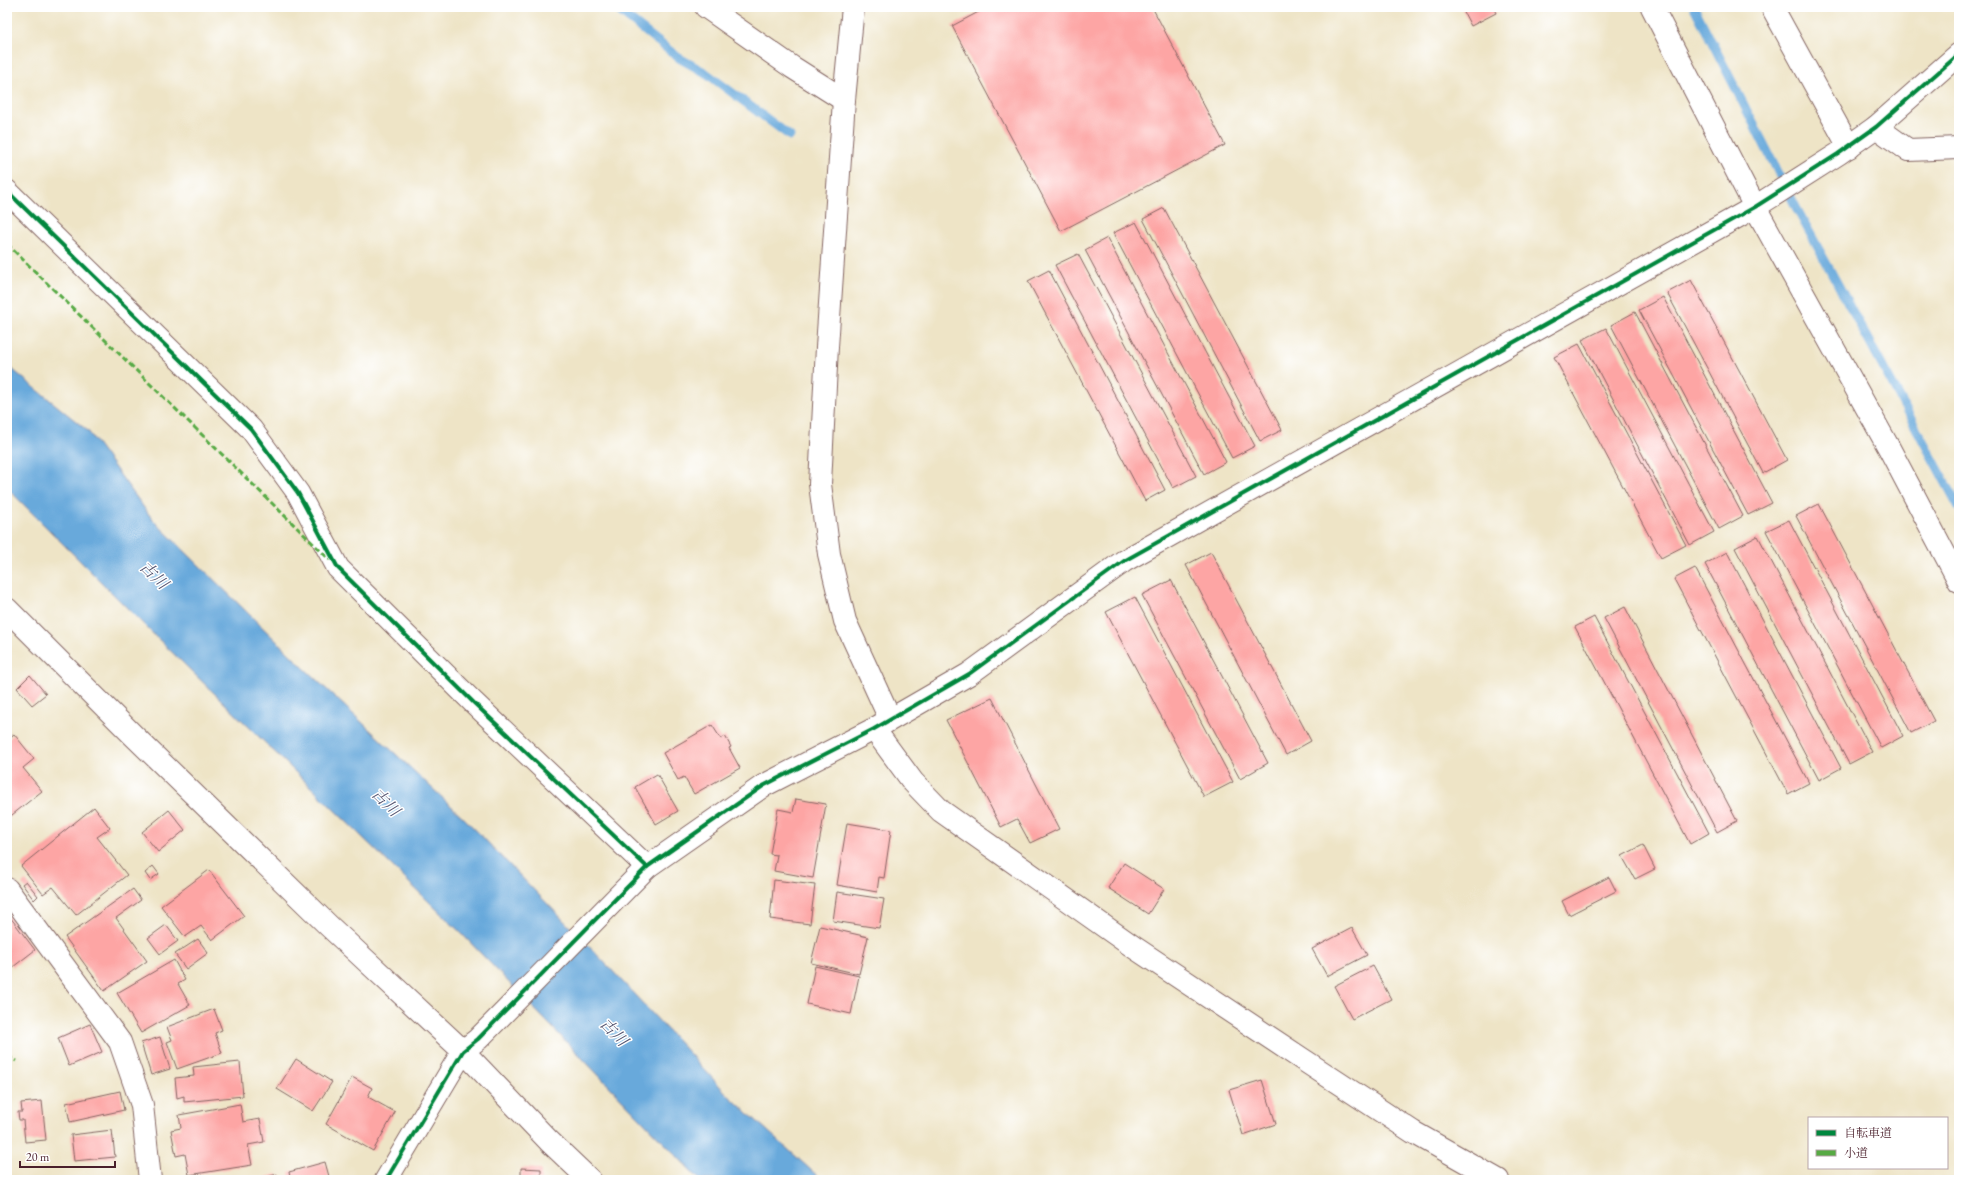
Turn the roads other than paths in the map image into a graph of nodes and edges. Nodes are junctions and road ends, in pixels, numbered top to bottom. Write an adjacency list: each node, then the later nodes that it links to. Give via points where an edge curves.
1 (706, 7): 6 (street, via 792,68)
2 (852, 7): 6 (street)
3 (1652, 7): 11 (street)
4 (1772, 7): 9 (street)
5 (1959, 54): 7 (street)
6 (844, 100): 14 (street, via 820,484 829,554 845,621)
7 (1876, 127): 8 (street, via 1908,150); 9 (street)
8 (1959, 148)
9 (1843, 151): 11 (street)
10 (7, 191): 15 (street, via 251,429 298,493 338,568)
11 (1755, 208): 12 (street, via 1889,448); 14 (street, via 1124,561 969,674)
12 (1959, 582)
13 (7, 609): 17 (street, via 329,926)
14 (882, 724): 15 (street, via 763,786); 21 (street, via 913,782 941,811 1135,948 1302,1060 1413,1132)
15 (640, 874): 17 (street)
16 (7, 890): 18 (street, via 120,1042 142,1105)
17 (470, 1045): 19 (street); 20 (street, via 549,1140)
18 (150, 1180)
19 (386, 1180)
20 (590, 1180)
21 (1498, 1180)

